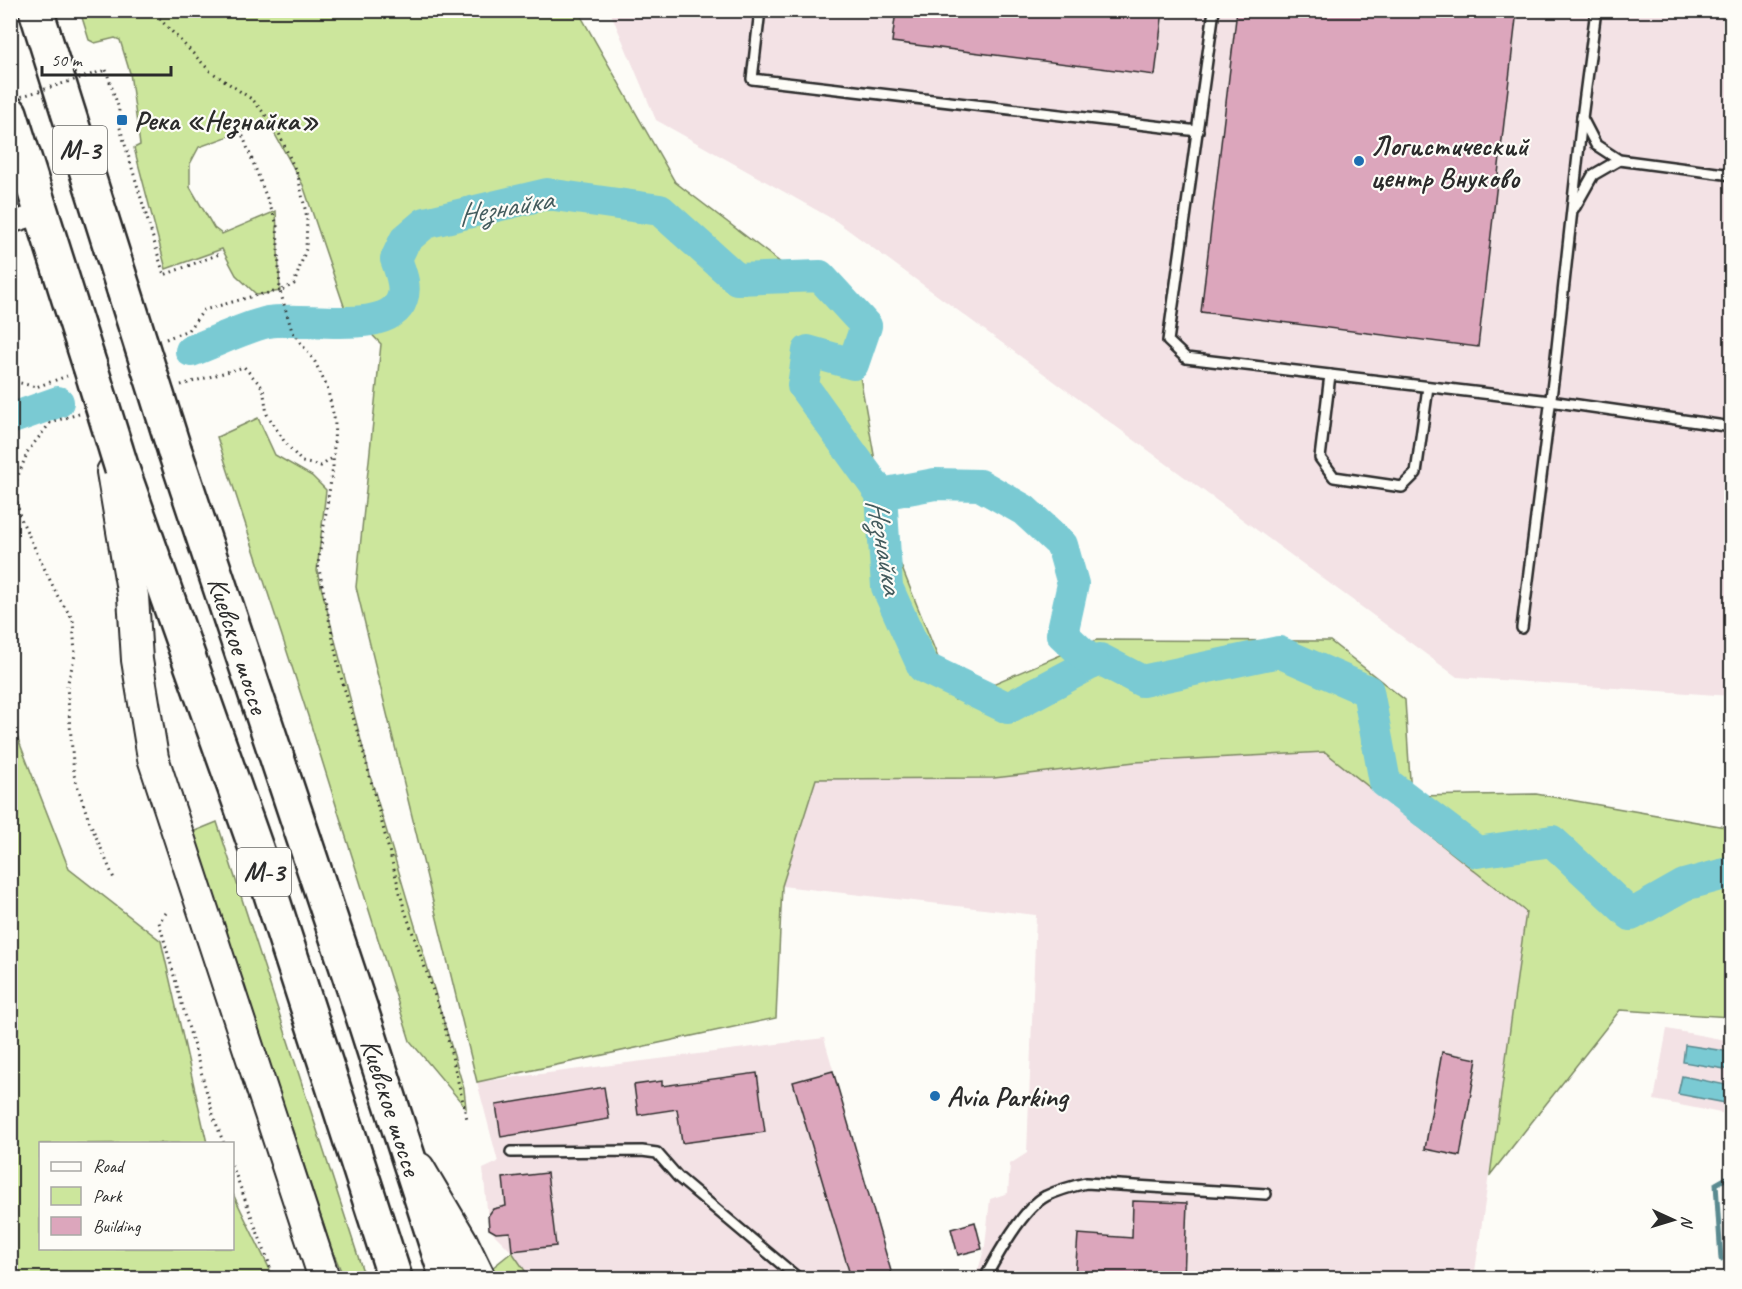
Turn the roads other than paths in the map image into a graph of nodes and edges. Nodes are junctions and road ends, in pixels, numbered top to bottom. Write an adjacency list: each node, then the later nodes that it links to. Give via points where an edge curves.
1 (36, 10): 19 (highway, Киевское шоссе / М-3, bridge, via 175,452)
2 (760, 10): 7 (lane, via 752,79)
3 (1214, 10): 7 (lane)
4 (1596, 10): 6 (lane)
5 (10, 113): 10 (highway, Киевское шоссе / М-3)
6 (1582, 118): 8 (lane, via 1596,146); 11 (lane)
7 (1198, 131): 13 (lane, via 1168,341 1186,358)
8 (1619, 160): 9 (lane); 11 (lane, via 1593,175)
9 (1731, 175)
10 (42, 213): 12 (street); 17 (highway, Киевское шоссе / М-3, bridge)
11 (1572, 213): 15 (lane)
12 (10, 223)
13 (1330, 375): 14 (lane); 14 (lane, via 1320,458 1334,477 1402,487 1416,473)
14 (1428, 387): 15 (lane)
15 (1550, 401): 16 (lane); 18 (lane)
16 (1731, 427)
17 (117, 470): 22 (main road, via 137,660 153,758); 23 (highway, Киевское шоссе / М-3, via 257,851)
18 (1522, 628)
19 (404, 1143): 24 (highway, Киевское шоссе / М-3); 25 (main road, via 458,1232)
20 (511, 1152): 26 (lane, via 657,1153 678,1177)
21 (1266, 1194): 27 (lane, via 1086,1182 1044,1197 1008,1238)
22 (324, 1278)
23 (395, 1278)
24 (447, 1278)
25 (480, 1278)
26 (798, 1278)
27 (985, 1278)

